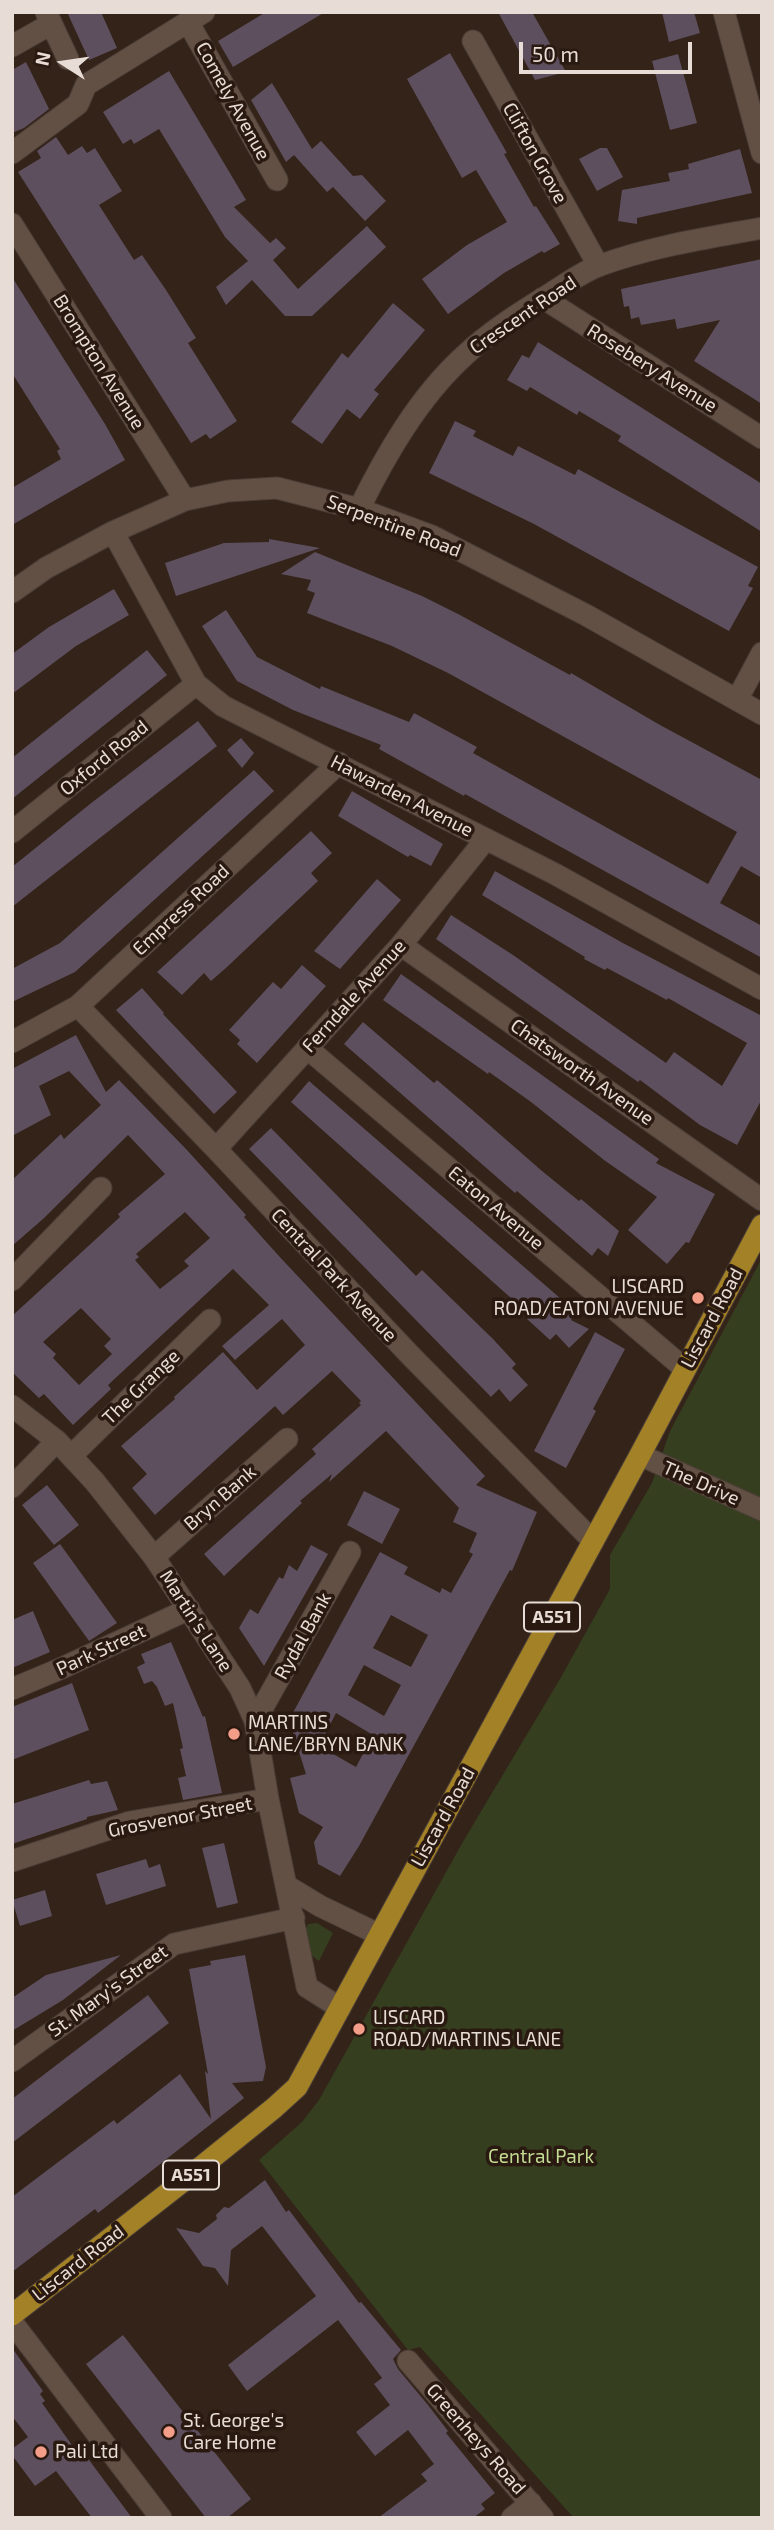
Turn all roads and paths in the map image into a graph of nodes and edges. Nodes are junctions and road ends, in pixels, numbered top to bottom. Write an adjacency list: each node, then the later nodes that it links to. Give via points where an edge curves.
1 (724, 12): 8 (street)
2 (196, 17): 7 (street, via 86,85 78,104); 9 (street, Comely Avenue)
3 (49, 18): 5 (street); 6 (street)
4 (473, 41): 12 (street, Clifton Grove)
5 (12, 47)
6 (68, 59)
7 (12, 153)
8 (762, 153)
9 (277, 180)
10 (12, 224): 15 (street, Brompton Avenue)
11 (762, 228): 12 (street, Crescent Road, via 673,244)
12 (598, 265): 13 (street, Crescent Road)
13 (543, 298): 14 (street, Rosebery Avenue); 16 (street, Crescent Road, via 464,355 434,389 401,433)
14 (762, 438)
15 (185, 500): 16 (street, Serpentine Road, via 277,488); 17 (street, Serpentine Road)
16 (359, 509): 21 (street, Serpentine Road, via 483,561)
17 (113, 532): 18 (street, Serpentine Road); 20 (street, Hawarden Avenue)
18 (12, 592)
19 (762, 653): 21 (street)
20 (196, 684): 23 (street, Hawarden Avenue, via 223,706); 24 (street, Oxford Road)
21 (737, 700): 22 (street, Serpentine Road)
22 (762, 714)
23 (339, 763): 25 (street, Hawarden Avenue); 28 (street, Empress Road)
24 (12, 832)
25 (486, 839): 26 (street, Ferndale Avenue); 27 (street, Hawarden Avenue)
26 (401, 946): 30 (street, Ferndale Avenue); 33 (street, Chatsworth Avenue)
27 (762, 989)
28 (78, 1006): 29 (street, Empress Road); 31 (street, Central Park Avenue)
29 (12, 1042)
30 (307, 1048): 31 (street, Ferndale Avenue); 37 (street, Eaton Avenue)
31 (216, 1149): 44 (street, Central Park Avenue)
32 (101, 1188): 35 (street)
33 (762, 1200)
34 (762, 1225): 37 (main road, Liscard Road / A551)
35 (12, 1280)
36 (210, 1320): 40 (street, The Grange)
37 (685, 1369): 41 (main road, Liscard Road / A551)
38 (12, 1406): 40 (street, Martin's Lane)
39 (287, 1439): 46 (street, Bryn Bank)
40 (64, 1448): 42 (street, The Grange); 46 (street, Martin's Lane)
41 (640, 1455): 43 (street, The Drive); 44 (main road, Liscard Road / A551)
42 (12, 1487)
43 (762, 1510)
44 (593, 1541): 54 (main road, Liscard Road / A551)
45 (351, 1552): 49 (street, Rydal Bank)
46 (154, 1557): 47 (street, Martin's Lane)
47 (188, 1609): 48 (street, Park Street); 49 (street, Martin's Lane)
48 (12, 1689)
49 (256, 1721): 50 (street, Martin's Lane)
50 (268, 1799): 51 (street, Grosvenor Street, via 130,1822); 52 (street, Martin's Lane)
51 (12, 1861)
52 (287, 1886): 53 (street, Martin's Lane); 54 (street)
53 (293, 1918): 55 (street, Martin's Lane, via 307,1987); 56 (street, St. Mary's Street, via 174,1944)
54 (378, 1934): 55 (main road, Liscard Road / A551)
55 (340, 2008): 57 (main road, Liscard Road / A551, via 296,2087 274,2108)
56 (12, 2061)
57 (12, 2315)
58 (12, 2322): 61 (street)
59 (408, 2361): 60 (street, Greenheys Road)
60 (537, 2510): 62 (street)
61 (161, 2518)
62 (512, 2518)

